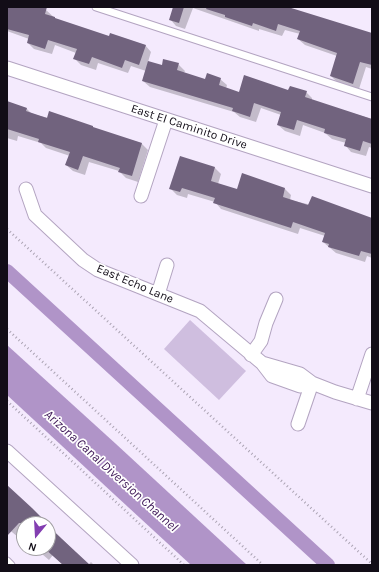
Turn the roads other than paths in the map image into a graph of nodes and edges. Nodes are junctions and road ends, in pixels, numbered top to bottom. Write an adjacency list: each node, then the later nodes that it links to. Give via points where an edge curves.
1 (96, 7): 3 (lane)
2 (7, 68): 4 (street, East El Caminito Drive)
3 (372, 97)
4 (166, 120): 5 (street, East El Caminito Drive); 7 (street)
5 (372, 186)
6 (26, 189): 9 (street, East Echo Lane, via 35,215 83,260 113,278)
7 (141, 196)
8 (167, 265): 9 (street)
9 (158, 294): 12 (street, East Echo Lane, via 200,311)
10 (276, 300): 12 (street, via 261,341)
11 (372, 354): 14 (street)
12 (251, 355): 13 (street, East Echo Lane, via 262,363 300,374)
13 (312, 383): 14 (street, East Echo Lane); 16 (street)
14 (357, 399): 15 (street, East Echo Lane)
15 (372, 403)
16 (298, 424)
17 (7, 451): 20 (street)
18 (7, 561): 19 (lane)
19 (11, 565)
20 (132, 565)

